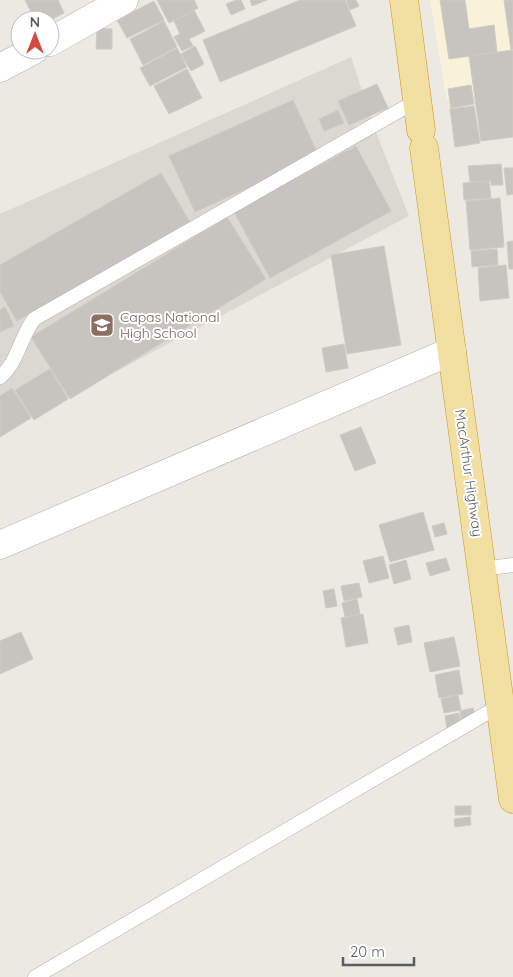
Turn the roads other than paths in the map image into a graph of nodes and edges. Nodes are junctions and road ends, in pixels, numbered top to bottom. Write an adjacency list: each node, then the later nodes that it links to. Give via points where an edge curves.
1 (124, 0): 3 (street)
2 (404, 0): 6 (highway, MacArthur Highway)
3 (60, 36)
4 (15, 60): 5 (street)
5 (0, 68)
6 (418, 100): 7 (highway, MacArthur Highway); 8 (lane, via 34,319 26,330 11,368)
7 (452, 351): 9 (street); 11 (highway, MacArthur Highway)
8 (0, 377)
9 (0, 545)
10 (513, 565): 11 (lane)
11 (482, 569): 12 (highway, MacArthur Highway)
12 (499, 706): 13 (highway, MacArthur Highway); 14 (lane)
13 (513, 799)
14 (35, 977)

